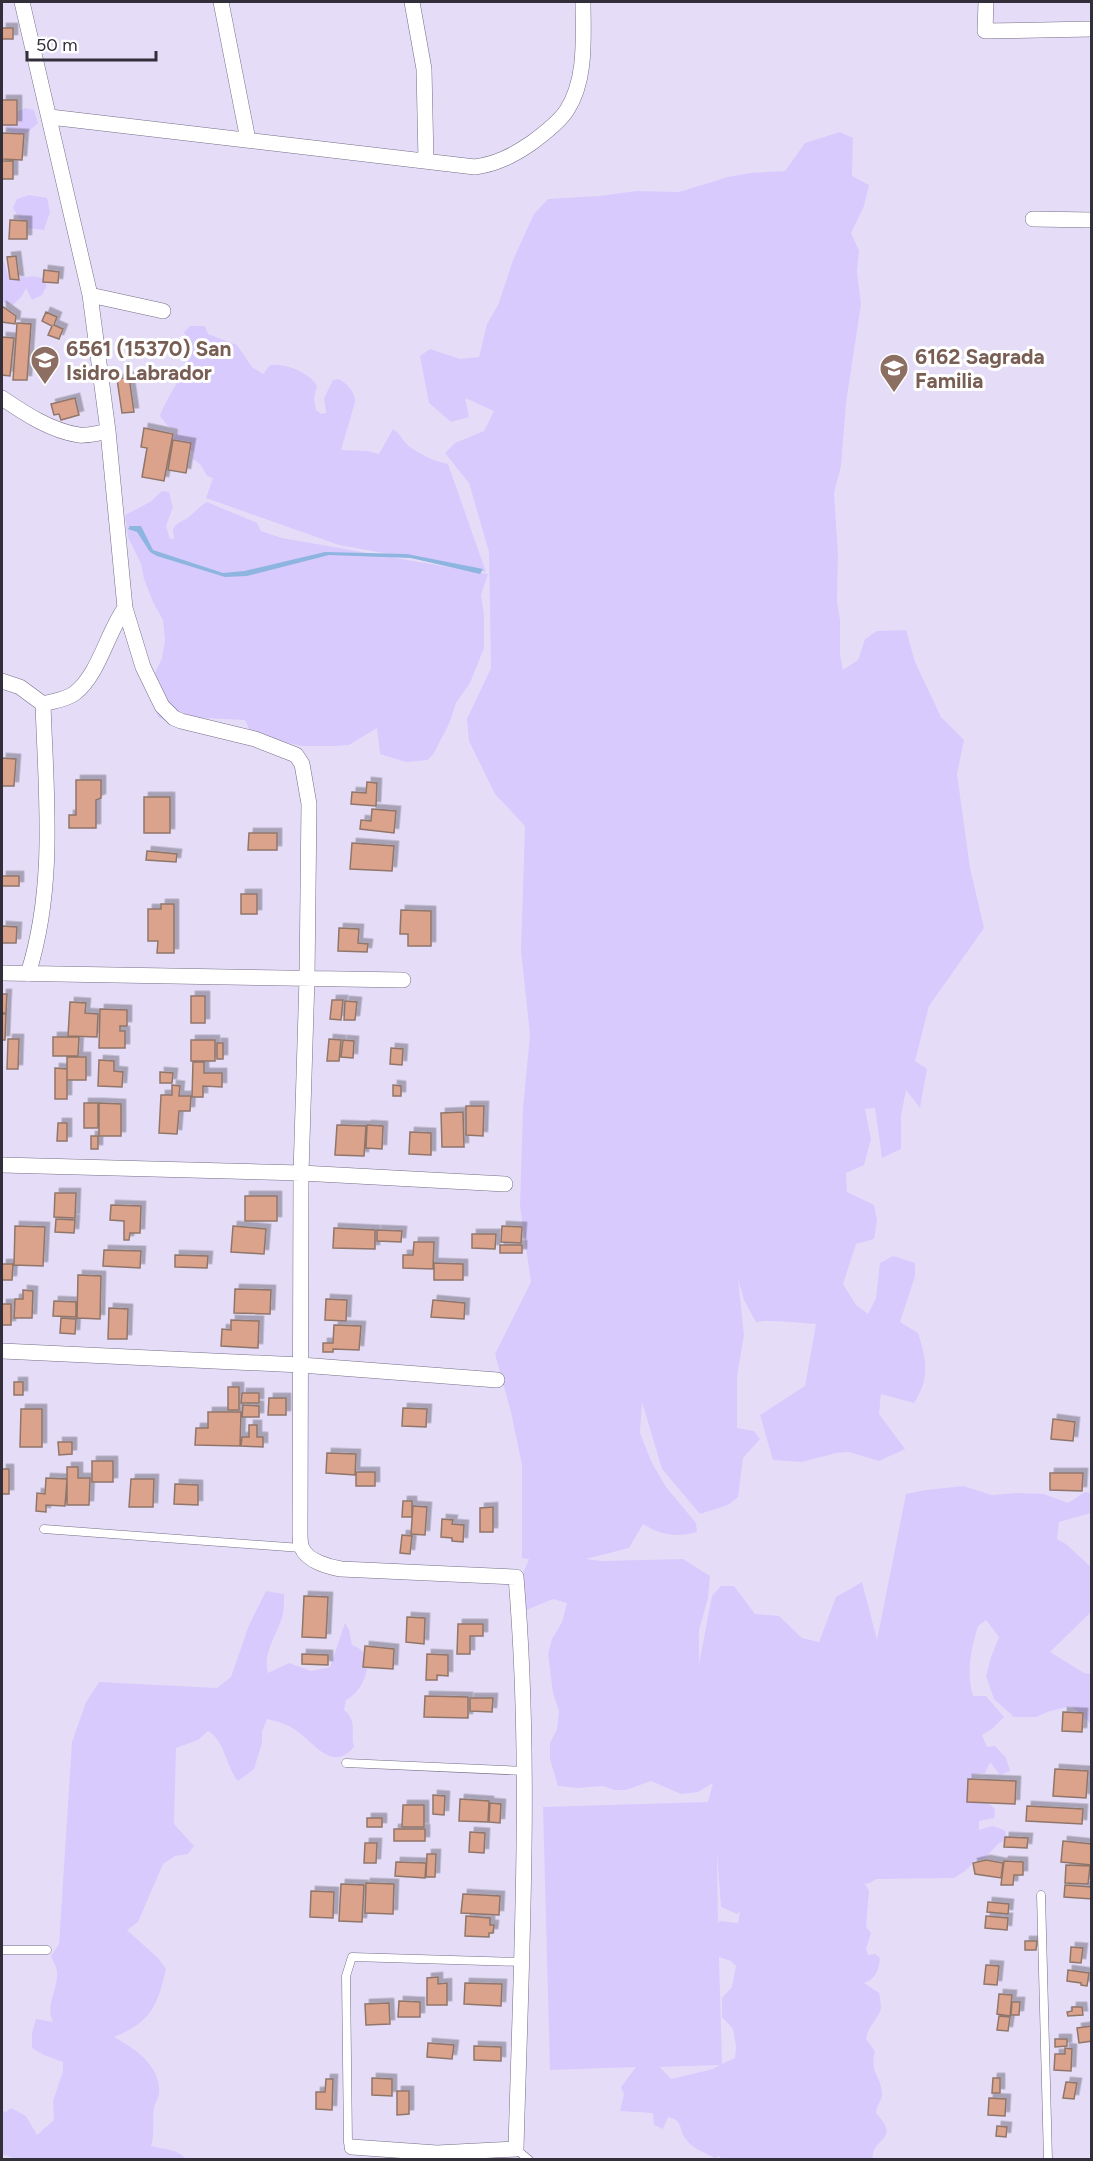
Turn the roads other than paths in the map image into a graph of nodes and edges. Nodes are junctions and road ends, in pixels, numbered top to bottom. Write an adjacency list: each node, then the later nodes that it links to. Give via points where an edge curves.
1 (22, 2): 7 (street)
2 (412, 2): 9 (street, via 424,69)
3 (583, 2): 9 (street, via 578,82 567,111 539,138 493,164 475,167)
4 (986, 2): 6 (street, via 985,31)
5 (225, 3): 8 (street)
6 (1092, 29)
7 (50, 117): 8 (street); 12 (street)
8 (248, 140): 9 (street)
9 (426, 161)
10 (1033, 219): 11 (street)
11 (1092, 220)
12 (90, 295): 13 (street); 15 (street)
13 (163, 311)
14 (2, 398): 15 (street, via 62,430 79,435)
15 (108, 432): 16 (street)
16 (125, 608): 18 (street, via 75,693); 21 (street, via 143,668 167,713 181,721 255,739 296,755 302,764 309,804)
17 (2, 681): 18 (street, via 20,687)
18 (43, 704): 20 (street, via 47,871 43,913)
19 (2, 973): 20 (street)
20 (28, 974): 21 (street)
21 (307, 978): 22 (street); 24 (street)
22 (403, 980)
23 (2, 1165): 24 (street)
24 (301, 1173): 25 (street); 27 (street)
25 (505, 1184)
26 (2, 1350): 27 (street)
27 (301, 1365): 28 (street); 30 (street)
28 (497, 1380)
29 (44, 1529): 30 (lane)
30 (302, 1548): 32 (street, via 328,1567 341,1569 516,1577)
31 (346, 1763): 32 (lane)
32 (524, 1771): 36 (street)
33 (1041, 1894): 41 (lane)
34 (2, 1950): 35 (lane)
35 (47, 1950)
36 (521, 1962): 37 (lane, via 352,1957 346,1976 348,2143); 38 (street)
37 (352, 2147): 39 (street)
38 (516, 2149): 39 (street); 40 (lane)
39 (436, 2156)
40 (529, 2160)
41 (1048, 2160)

